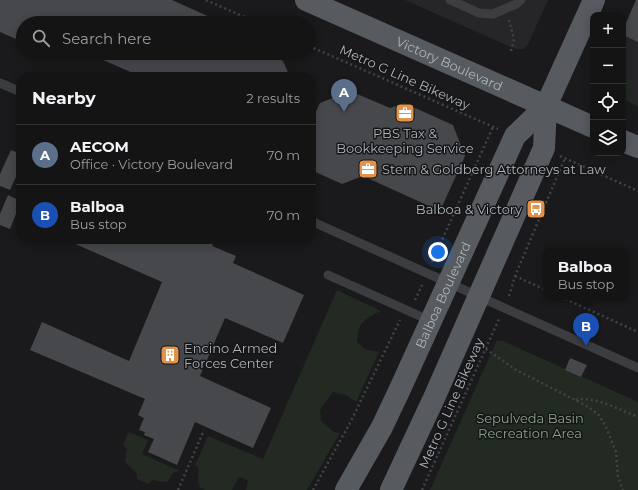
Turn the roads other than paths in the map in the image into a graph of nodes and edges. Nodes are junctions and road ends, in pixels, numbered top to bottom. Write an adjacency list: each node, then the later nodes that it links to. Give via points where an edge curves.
1 (306, 0): 7 (main road, Victory Boulevard)
2 (450, 0): 3 (lane, via 479,13 493,14)
3 (521, 0)
4 (594, 0): 7 (main road, Balboa Boulevard)
5 (0, 83): 6 (lane)
6 (16, 90)
7 (546, 106): 8 (main road, Victory Boulevard); 13 (main road, Balboa Boulevard, via 515,136); 14 (main road, Balboa Boulevard, via 544,148)
8 (590, 126)
9 (626, 141): 10 (main road)
10 (638, 147)
11 (316, 223): 13 (lane)
12 (328, 275): 15 (lane)
13 (448, 282): 14 (lane); 15 (main road, Balboa Boulevard)
14 (479, 296): 16 (lane); 18 (main road, Balboa Boulevard)
15 (431, 321): 17 (main road, Balboa Boulevard, via 382,427)
16 (638, 368)
17 (346, 490)
18 (391, 490)

